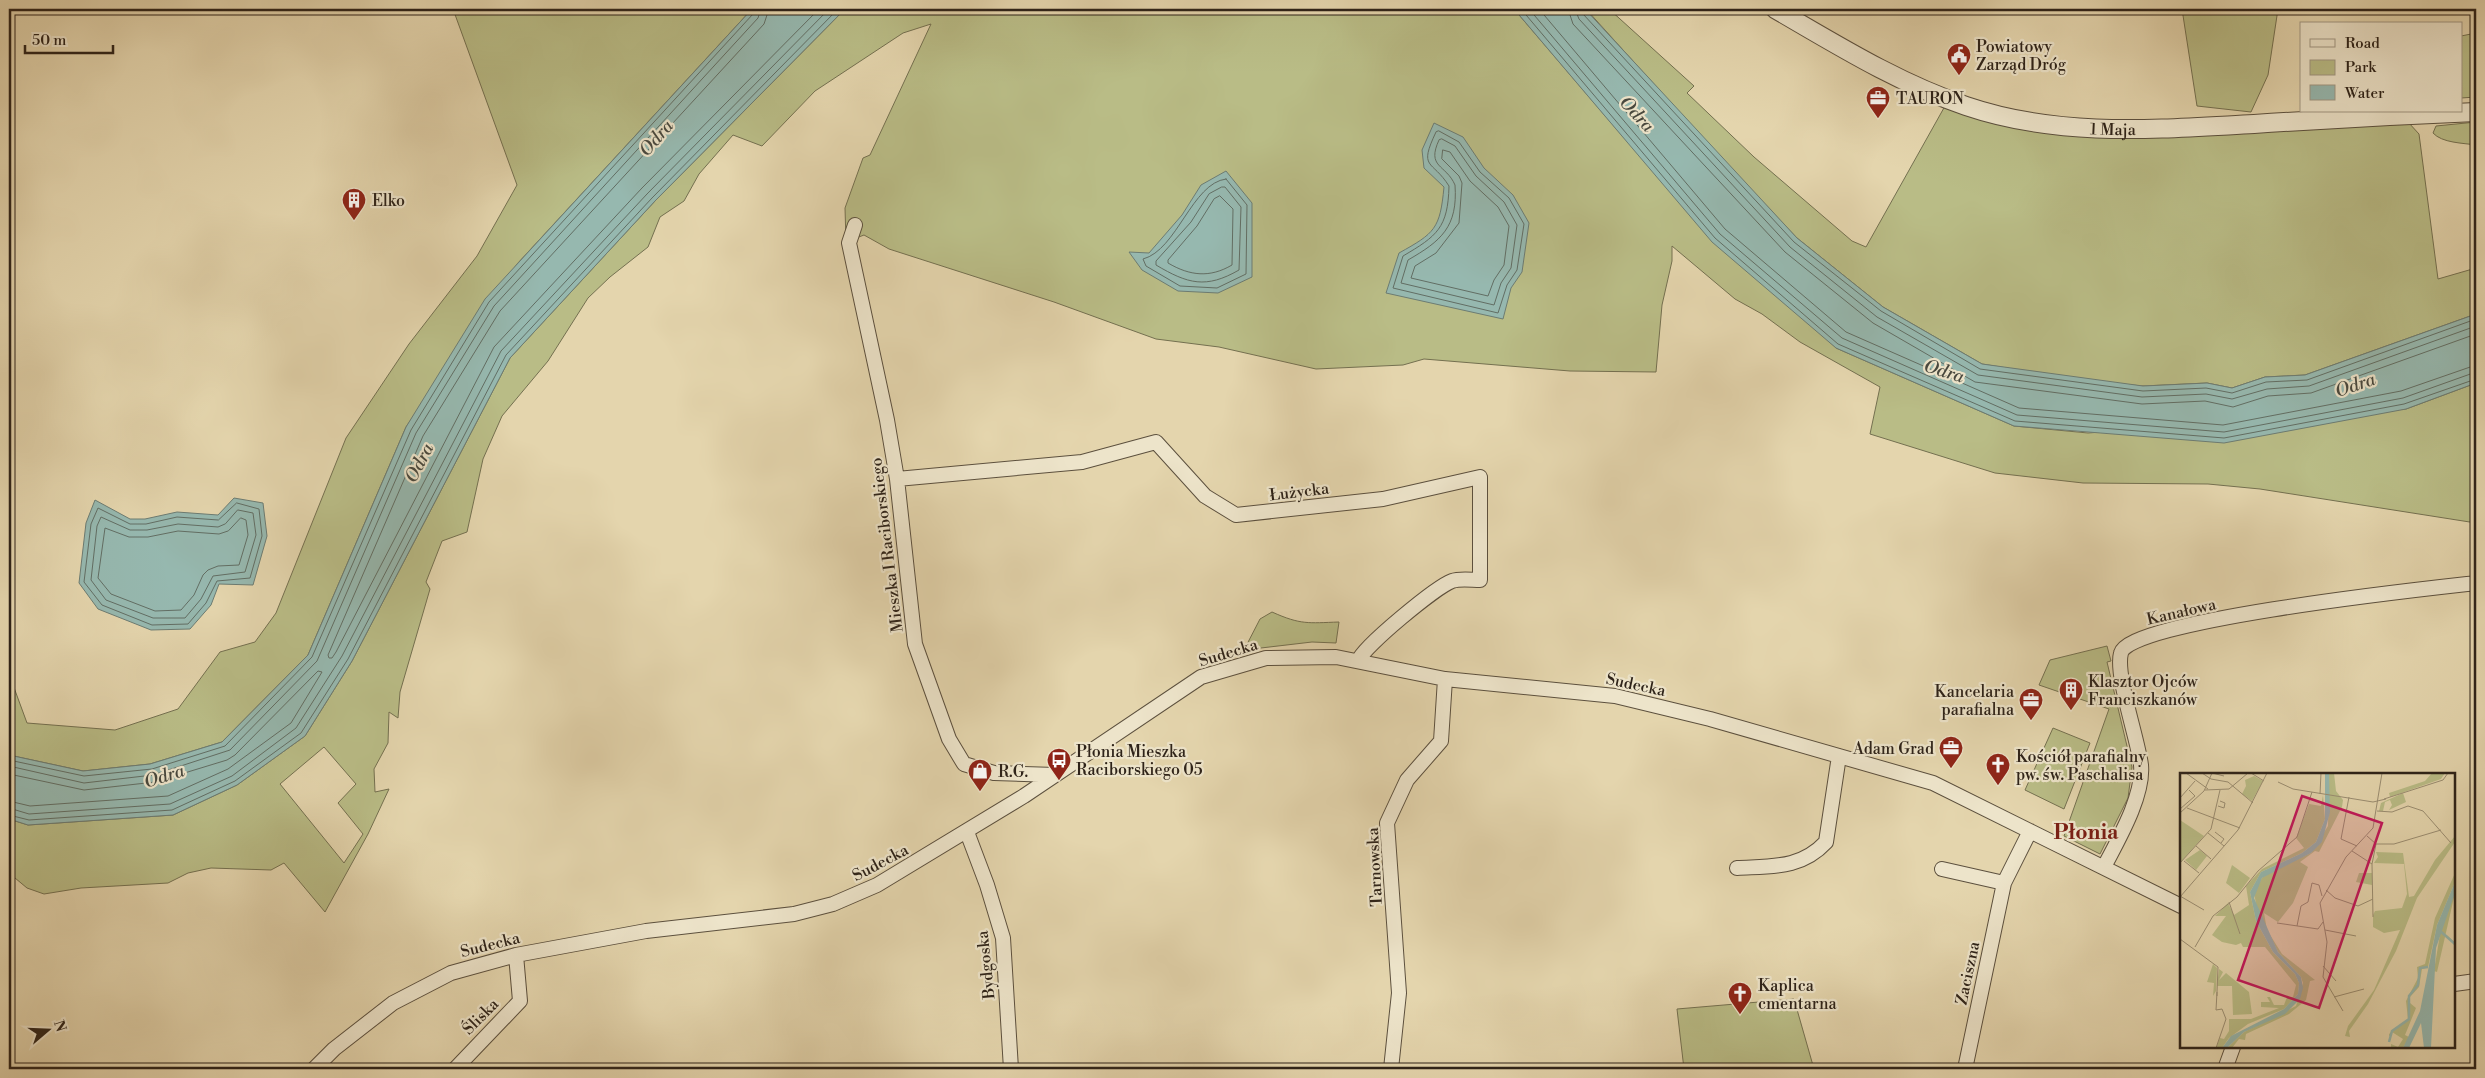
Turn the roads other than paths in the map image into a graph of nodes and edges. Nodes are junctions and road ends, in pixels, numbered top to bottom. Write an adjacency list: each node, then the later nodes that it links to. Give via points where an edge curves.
1 (1775, 9): 2 (street, 1 Maja, via 1889,74 1966,106 2077,129 2151,130)
2 (2476, 112)
3 (854, 225): 4 (street, Mieszka I Raciborskiego, via 850,251)
4 (898, 479): 6 (street, Łużycka, via 1082,462 1156,442 1205,496 1236,515 1383,499 1480,477 1480,580 1452,581 1393,624 1361,653); 9 (street, Mieszka I Raciborskiego, via 915,644 949,739 964,764 994,773)
5 (2476, 583): 12 (street, Kanałowa, via 2340,598 2214,620 2140,638 2126,645 2121,653 2120,670 2141,766 2138,790 2129,816)
6 (1358, 661): 7 (street, Sudecka); 9 (street, Sudecka, via 1336,657 1266,658 1201,677)
7 (1445, 679): 8 (street, Sudecka, via 1615,696); 24 (street, Tarnowska, via 1440,741 1407,780 1387,823 1399,993)
8 (1840, 756): 10 (street, Sudecka, via 1933,783); 13 (street, via 1826,842 1817,852 1789,864)
9 (1055, 775): 11 (street, Sudecka)
10 (2030, 831): 12 (street, Sudecka); 15 (street, Zaciszna)
11 (967, 832): 17 (street, Sudecka, via 877,885 833,904 794,914 646,931); 23 (street, Bydgoska, via 1003,938)
12 (2104, 867): 16 (street, Sudecka)
13 (1738, 868)
14 (1942, 869): 15 (street)
15 (2004, 884): 25 (street, Zaciszna)
16 (2180, 905)
17 (516, 955): 21 (street, Sudecka, via 451,973 393,1003 334,1049); 22 (street, Śliska, via 520,1001)
18 (2476, 981): 19 (street)
19 (2455, 984)
20 (2234, 1048): 26 (street)
21 (314, 1069)
22 (455, 1069)
23 (1011, 1069)
24 (1391, 1069)
25 (1965, 1069)
26 (2225, 1069)

